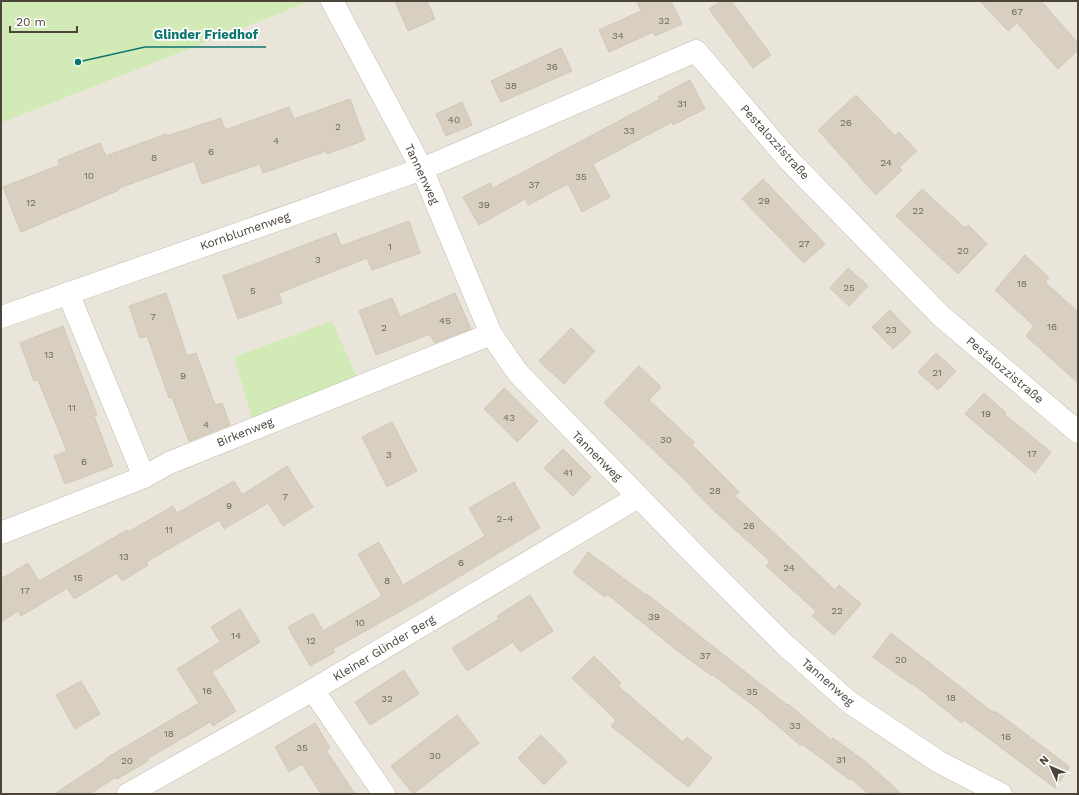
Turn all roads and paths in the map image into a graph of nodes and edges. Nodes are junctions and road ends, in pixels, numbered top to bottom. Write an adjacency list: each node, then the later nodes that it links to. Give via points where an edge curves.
1 (332, 1): 2 (street, Tannenweg)
2 (422, 169): 3 (street, Kornblumenweg); 5 (street, Tannenweg); 6 (street, Pestalozzistraße, via 696,51 787,158 941,316)
3 (68, 293): 4 (street, Kornblumenweg); 7 (street)
4 (1, 317)
5 (491, 334): 7 (street, Birkenweg, via 169,463); 8 (street, Tannenweg, via 518,373)
6 (1078, 432)
7 (144, 477): 9 (street, Birkenweg)
8 (638, 497): 10 (street, Kleiner Glinder Berg); 13 (street, Tannenweg, via 784,644 849,702 939,762)
9 (1, 533)
10 (313, 690): 11 (street, Kleiner Glinder Berg); 12 (street)
11 (128, 794)
12 (384, 794)
13 (1001, 794)

